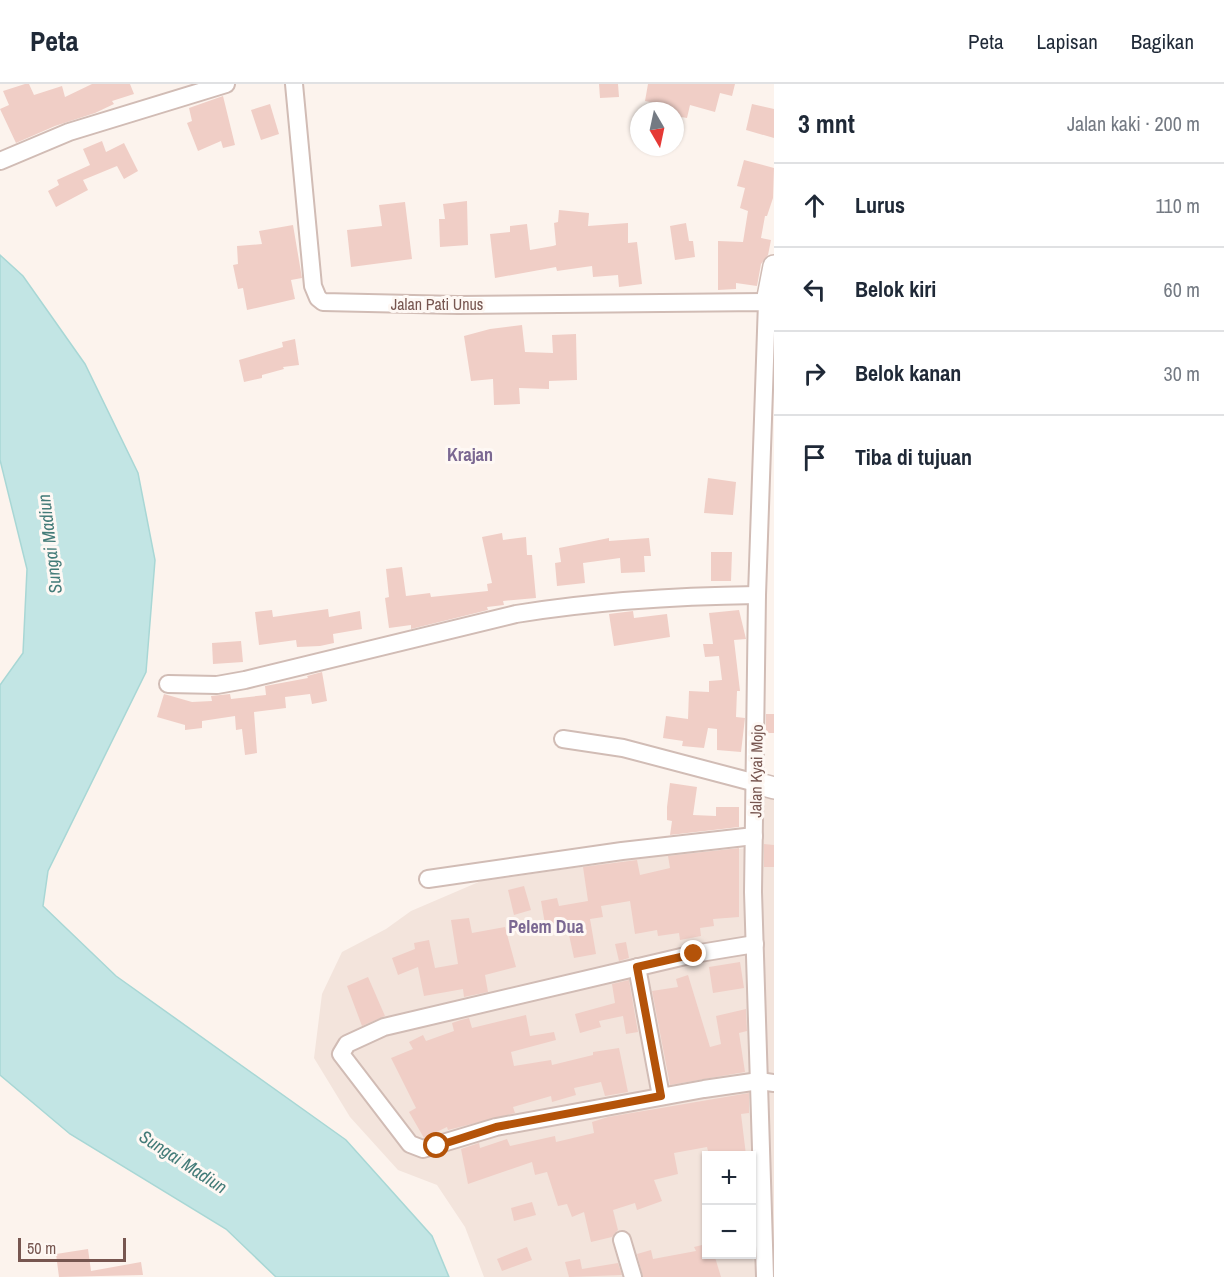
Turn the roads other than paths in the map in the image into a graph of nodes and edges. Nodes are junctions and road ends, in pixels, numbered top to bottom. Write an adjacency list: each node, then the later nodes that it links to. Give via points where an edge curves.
1 (226, 84): 3 (street, via 69,132)
2 (294, 84): 5 (street, Jalan Pati Unus, via 313,286 323,302)
3 (0, 161)
4 (774, 266): 5 (street, Jalan Kyai Mojo)
5 (770, 302): 6 (street, Jalan Kyai Mojo)
6 (758, 595): 7 (street, Jalan Kyai Mojo); 8 (street, via 605,601 560,607 516,614 245,680 217,685)
7 (766, 645): 10 (street, Jalan Kyai Mojo)
8 (168, 684)
9 (563, 739): 10 (street, via 623,748)
10 (765, 785): 11 (street, Jalan Kyai Mojo)
11 (754, 836): 12 (street); 13 (street, Jalan Kyai Mojo)
12 (428, 879)
13 (754, 944): 14 (street); 15 (street, Jalan Kyai Mojo)
14 (637, 967): 16 (street); 16 (street, via 384,1027 347,1044 341,1054 400,1133 410,1144 423,1149 496,1127)
15 (766, 1082): 16 (street); 19 (street, Jalan Kyai Mojo)
16 (661, 1096)
17 (622, 1240): 18 (street)
18 (633, 1277)
19 (765, 1277)

